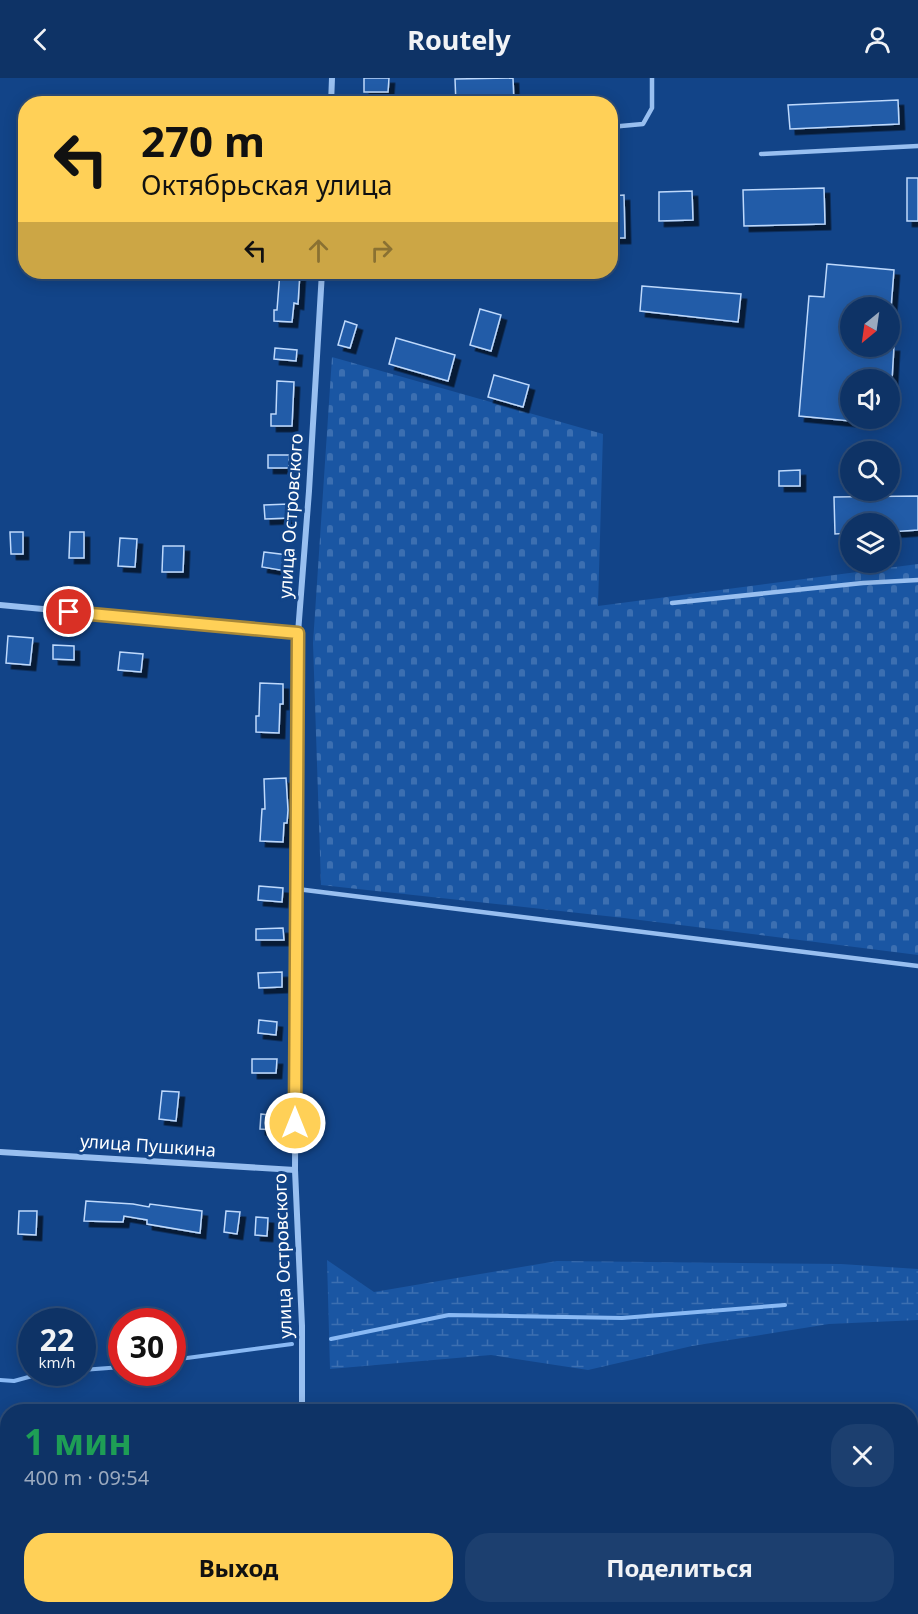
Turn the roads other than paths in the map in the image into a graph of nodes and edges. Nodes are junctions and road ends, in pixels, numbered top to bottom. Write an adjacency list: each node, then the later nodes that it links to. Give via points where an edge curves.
1 (332, 78): 3 (street)
2 (652, 78): 4 (lane, via 652,108 643,124)
3 (331, 96)
4 (618, 126)
5 (918, 146): 6 (lane)
6 (761, 154)
7 (322, 279): 11 (street, улица Островского)
8 (918, 580): 9 (lane)
9 (672, 603)
10 (0, 605): 11 (street)
11 (298, 633): 12 (street, улица Островского)
12 (297, 889): 13 (lane); 15 (street, улица Островского)
13 (918, 966)
14 (0, 1152): 15 (street, улица Пушкина)
15 (295, 1170): 16 (street, улица Островского)
16 (302, 1404)

